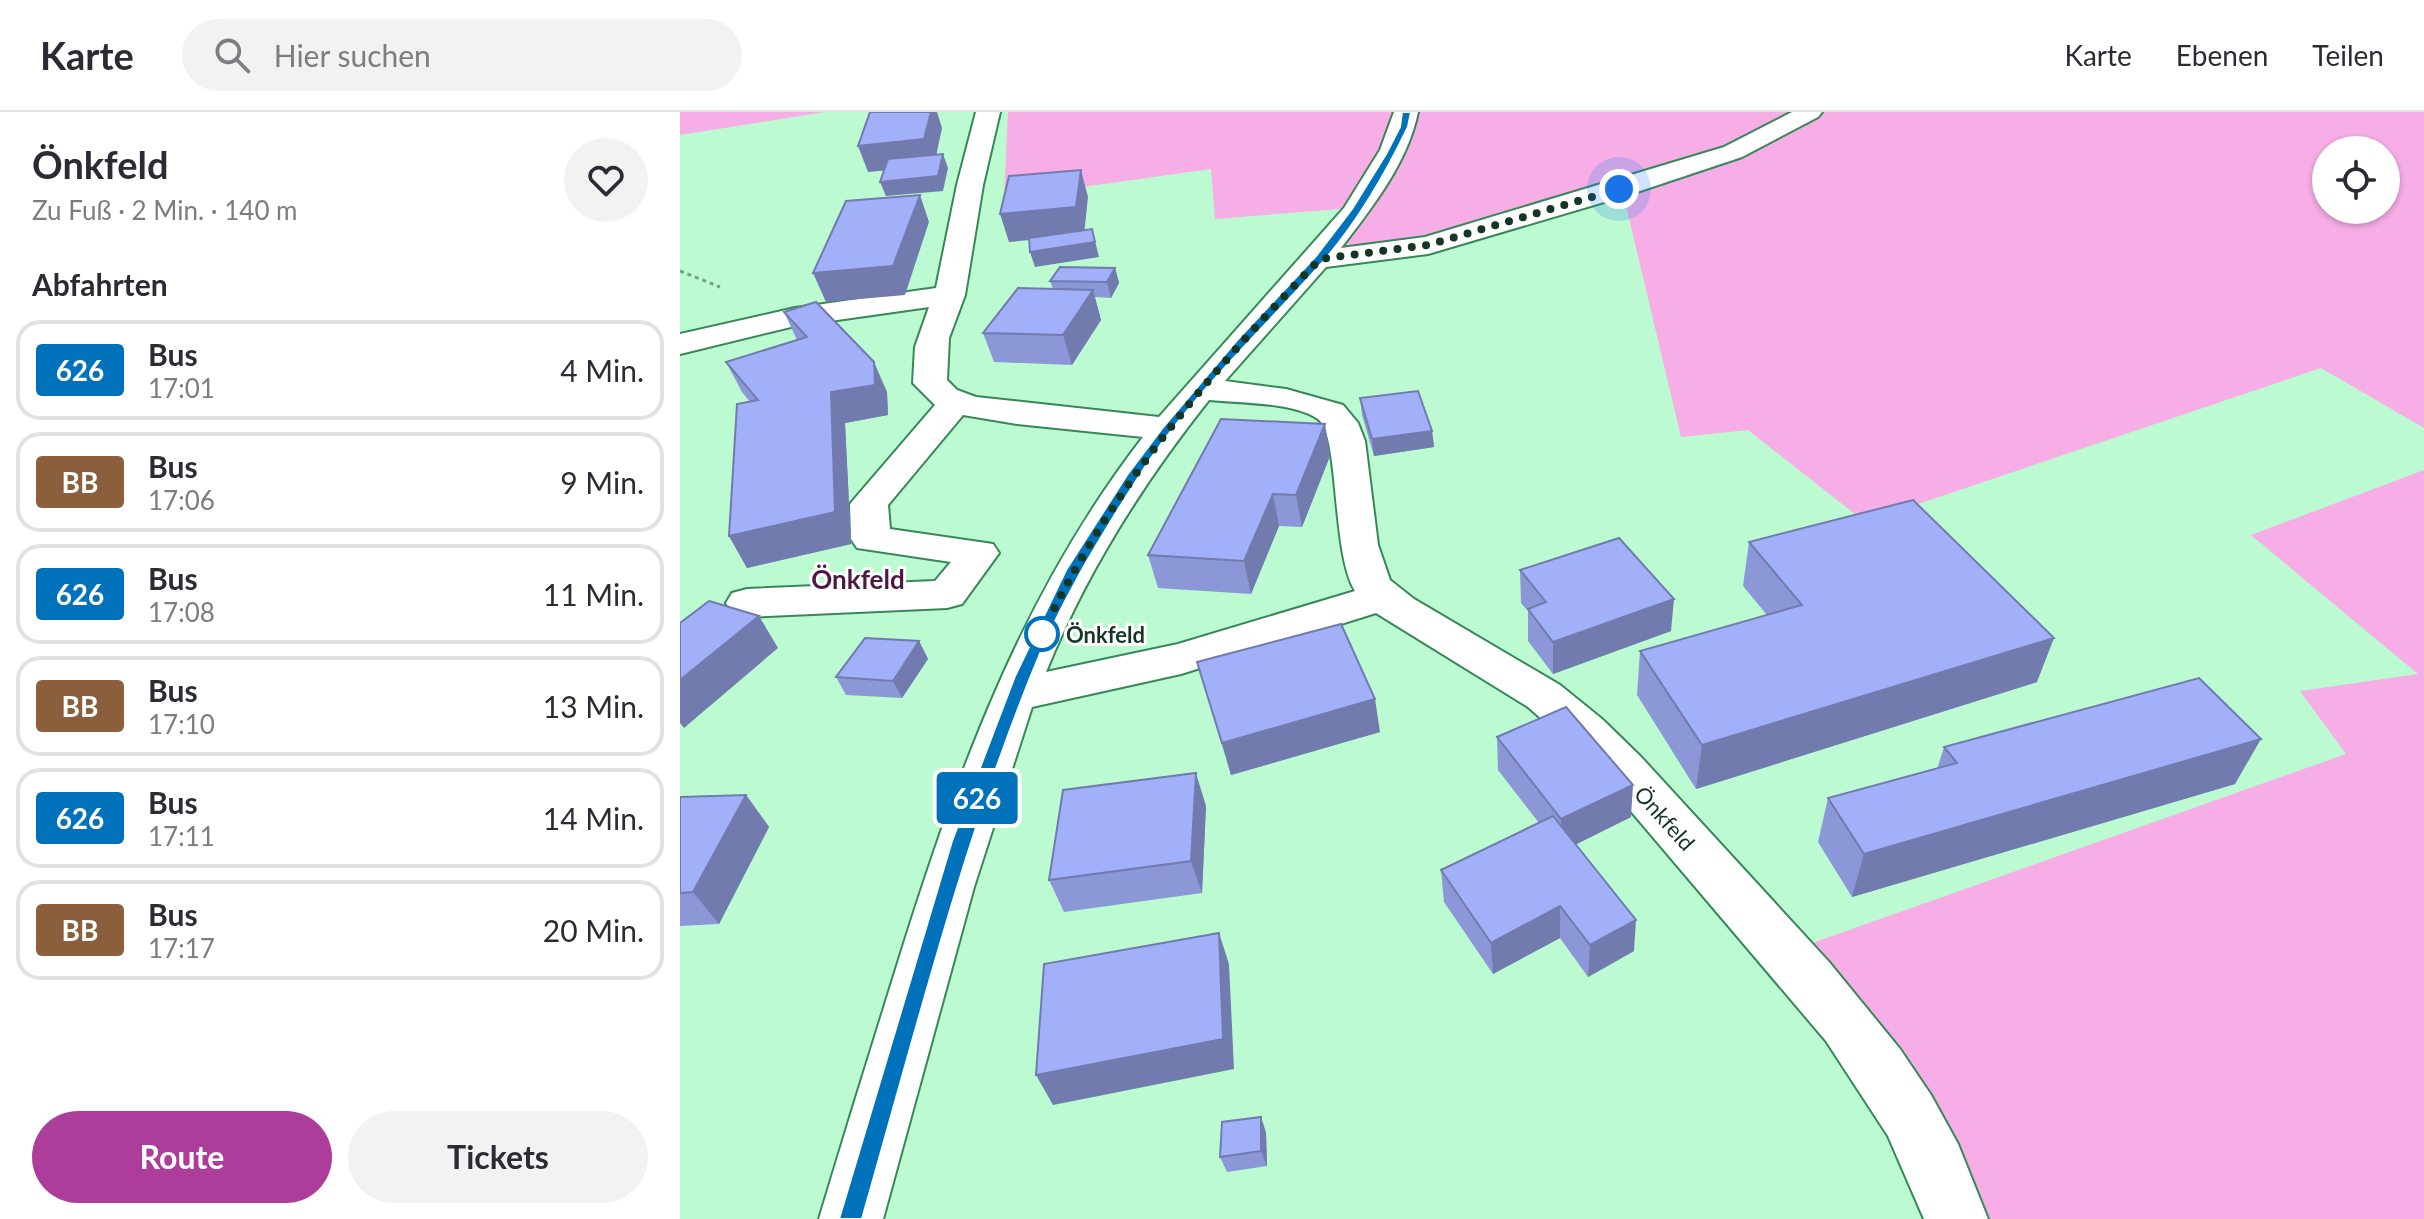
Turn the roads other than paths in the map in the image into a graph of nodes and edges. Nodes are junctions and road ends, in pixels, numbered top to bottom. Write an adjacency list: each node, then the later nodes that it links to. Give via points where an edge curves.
1 (988, 112): 5 (street)
2 (1406, 112): 4 (street, via 1384,166)
3 (1810, 112): 4 (street, via 1733,152 1605,194 1428,245)
4 (1320, 259): 7 (street)
5 (950, 295): 6 (street, via 795,317); 8 (street, via 931,337 928,358 930,383)
6 (680, 344)
7 (1200, 389): 9 (street); 10 (street, Önkfeld, via 1312,405 1339,419 1349,441 1353,514 1367,576)
8 (956, 402): 9 (street, via 1017,414); 11 (street, via 869,504 871,539 979,553 947,594)
9 (1169, 429): 12 (street, via 1073,570)
10 (1385, 596): 12 (street, via 1181,659); 14 (street, Önkfeld, via 1544,696 1605,750 1838,1011 1916,1125)
11 (747, 603)
12 (1015, 695): 13 (street, via 961,841)
13 (851, 1219)
14 (1956, 1219)

